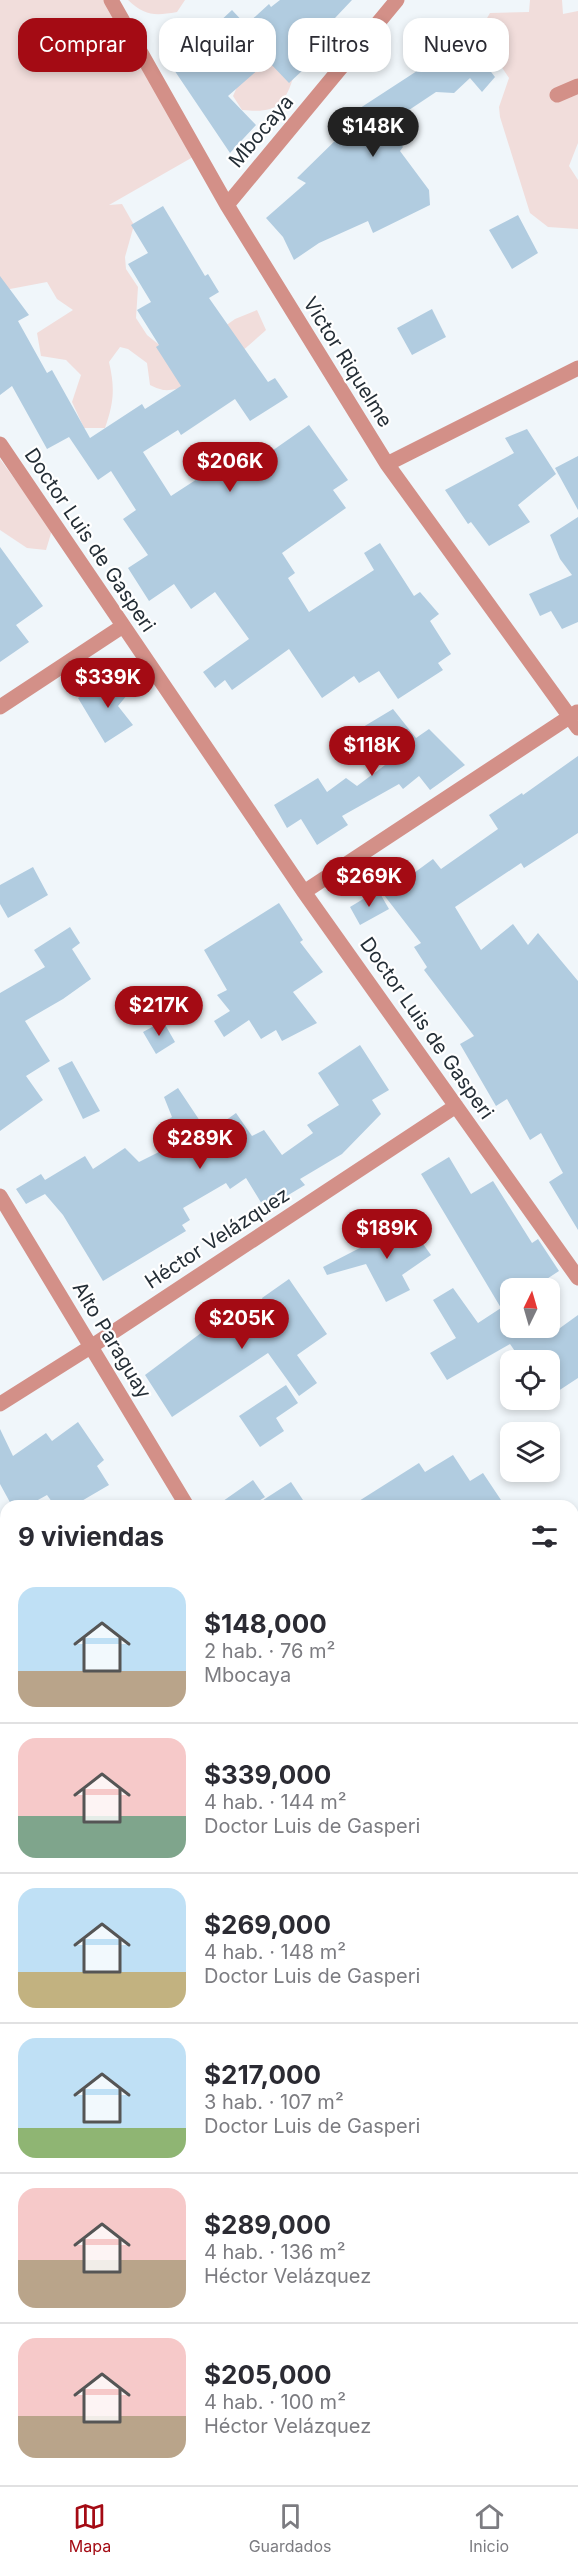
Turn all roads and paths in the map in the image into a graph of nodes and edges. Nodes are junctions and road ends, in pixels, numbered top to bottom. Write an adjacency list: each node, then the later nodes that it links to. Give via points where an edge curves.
1 (111, 0): 5 (street, Victor Riquelme)
2 (397, 0): 5 (street, Mbocaya)
3 (578, 86): 4 (street)
4 (557, 95)
5 (227, 206): 8 (street, Victor Riquelme)
6 (578, 368): 8 (street)
7 (0, 444): 9 (street, Doctor Luis de Gasperi)
8 (387, 464): 11 (street, Victor Riquelme)
9 (123, 626): 10 (street); 12 (street, Doctor Luis de Gasperi)
10 (0, 708)
11 (575, 718): 12 (street)
12 (304, 892): 13 (street, Doctor Luis de Gasperi)
13 (456, 1106): 15 (street, Doctor Luis de Gasperi); 16 (street, Héctor Velázquez)
14 (0, 1197): 16 (street, Alto Paraguay)
15 (576, 1272)
16 (92, 1346): 17 (street, Héctor Velázquez); 18 (street, Alto Paraguay)
17 (0, 1404)
18 (183, 1500)

